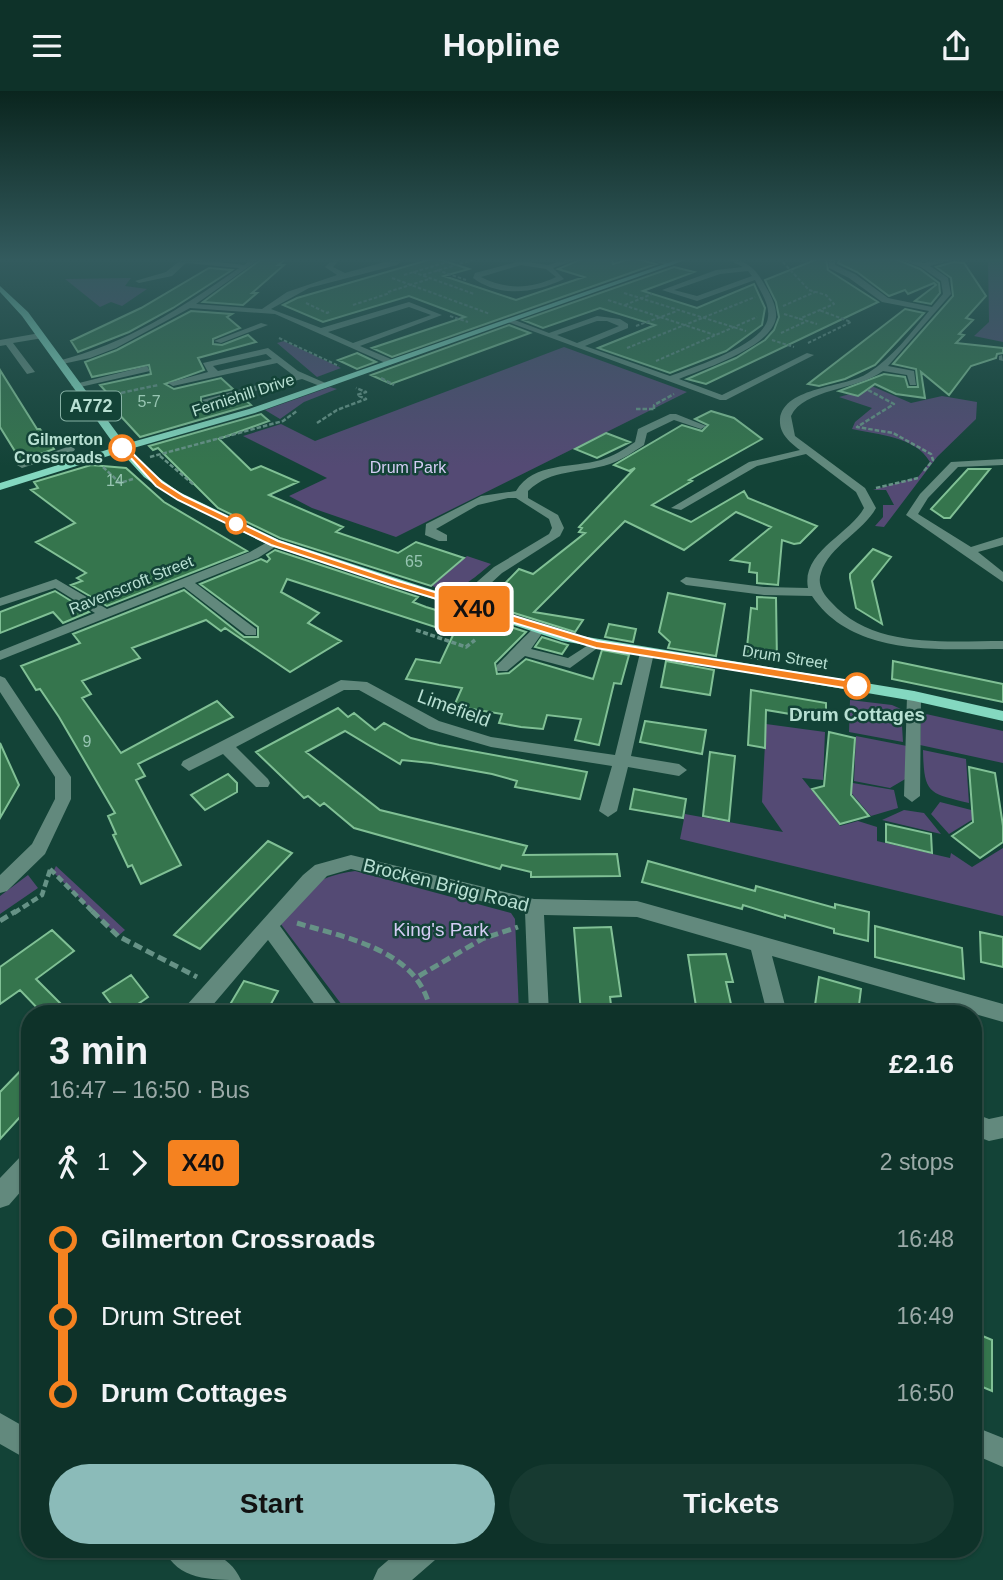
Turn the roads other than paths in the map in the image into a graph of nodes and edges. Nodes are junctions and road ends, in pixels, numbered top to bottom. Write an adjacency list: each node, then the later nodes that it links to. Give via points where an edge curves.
1 (33, 327): 14 (main road, A772)
2 (147, 327): 22 (street, via 87,358)
3 (257, 327): 16 (street)
4 (312, 327): 13 (street)
5 (332, 327): 13 (street)
6 (405, 327): 18 (street)
7 (490, 327): 21 (main road, Ferniehill Drive)
8 (526, 327): 15 (street)
9 (573, 327): 15 (street)
10 (621, 327): 19 (street)
11 (769, 327): 31 (street, via 764,337)
12 (918, 327): 23 (street)
13 (321, 331): 18 (street)
14 (40, 336): 17 (street); 22 (main road, A772)
15 (548, 336): 19 (street)
16 (218, 341)
17 (4, 342): 26 (street)
18 (354, 345): 21 (street)
19 (577, 346): 31 (street)
20 (810, 355): 31 (street, via 723,398)
21 (390, 362): 34 (main road, Ferniehill Drive)
22 (61, 363): 33 (main road, Drum Street / A772)
23 (881, 368): 29 (street); 42 (street, via 855,383 811,394 789,410 785,427)
24 (147, 369): 33 (street)
25 (289, 369): 27 (street); 28 (street); 32 (street, via 268,351 206,365 216,373)
26 (30, 372)
27 (258, 376)
28 (302, 376): 34 (street); 35 (street)
29 (914, 376)
30 (239, 378): 35 (street)
31 (671, 379)
32 (173, 383)
33 (76, 385): 37 (main road, Drum Street / A772)
34 (325, 385): 40 (main road, Ferniehill Drive)
35 (251, 390): 36 (street)
36 (207, 400)
37 (96, 413): 38 (street); 40 (main road, Drum Street / A772)
38 (83, 417)
39 (701, 426): 46 (street, via 669,414 642,431 640,443 609,460 562,468 527,484)
40 (122, 448): 45 (main road, Ferniehill Drive); 50 (main road, Drum Street / A772, via 148,475 181,498)
41 (69, 450): 44 (street)
42 (807, 451): 47 (street, via 753,464); 55 (street, via 862,490 870,507 817,567 812,579)
43 (1003, 462): 51 (street, via 955,464 912,515)
44 (22, 465)
45 (0, 487)
46 (521, 495): 48 (street, via 485,497 430,527 429,532); 57 (street, via 527,504 554,517 558,528 498,570)
47 (677, 508)
48 (443, 538)
49 (1003, 541): 51 (street)
50 (275, 543): 54 (street, Ravenscroft Street); 57 (main road, Drum Street / A772)
51 (969, 551): 52 (street)
52 (1003, 578)
53 (686, 581): 55 (street)
54 (185, 582): 58 (street, Ravenscroft Street); 60 (street)
55 (816, 592): 62 (street, via 827,608 854,627 878,636 919,647)
56 (0, 602): 58 (street, via 56,583)
57 (460, 604): 59 (main road, Drum Street / A772)
58 (106, 614): 65 (street, Ravenscroft Street)
59 (538, 629): 61 (main road, Drum Street / A772); 63 (street)
60 (251, 632)
61 (596, 645): 63 (street, via 570,663); 64 (main road, Drum Street / A772)
62 (1003, 645)
63 (522, 651): 66 (street)
64 (648, 653): 68 (main road, Drum Street / A772); 71 (street)
65 (0, 656)
66 (502, 668)
67 (0, 681): 77 (street, via 63,778 63,799 39,849)
68 (914, 696): 69 (main road, Drum Street / A772); 75 (street)
69 (1003, 716)
70 (225, 746): 71 (street, Limefield, via 352,683 434,725 491,742); 72 (street, Limefield); 74 (street)
71 (622, 760): 73 (street); 76 (street)
72 (189, 765)
73 (679, 770)
74 (262, 783)
75 (912, 796)
76 (608, 811)
77 (0, 886)
78 (534, 916): 79 (street, Brocken Brigg Road, via 351,862 321,870); 80 (street, Brocken Brigg Road, via 637,909); 83 (street)
79 (274, 921): 81 (street, Brocken Brigg Road); 82 (street)
80 (759, 944): 84 (street); 85 (street, Brocken Brigg Road)
81 (199, 1005)
82 (328, 1005)
83 (539, 1005)
84 (775, 1005)
85 (975, 1005)
86 (982, 1007): 87 (street, Brocken Brigg Road)
87 (1003, 1013)
88 (982, 1127): 89 (street)
89 (1003, 1127)
90 (21, 1173): 91 (street)
91 (0, 1196)
92 (0, 1427): 93 (street)
93 (21, 1441)
94 (982, 1444): 95 (street)
95 (1003, 1453)
96 (192, 1558): 98 (street)
97 (414, 1558): 99 (street)
98 (225, 1580)
99 (389, 1580)

